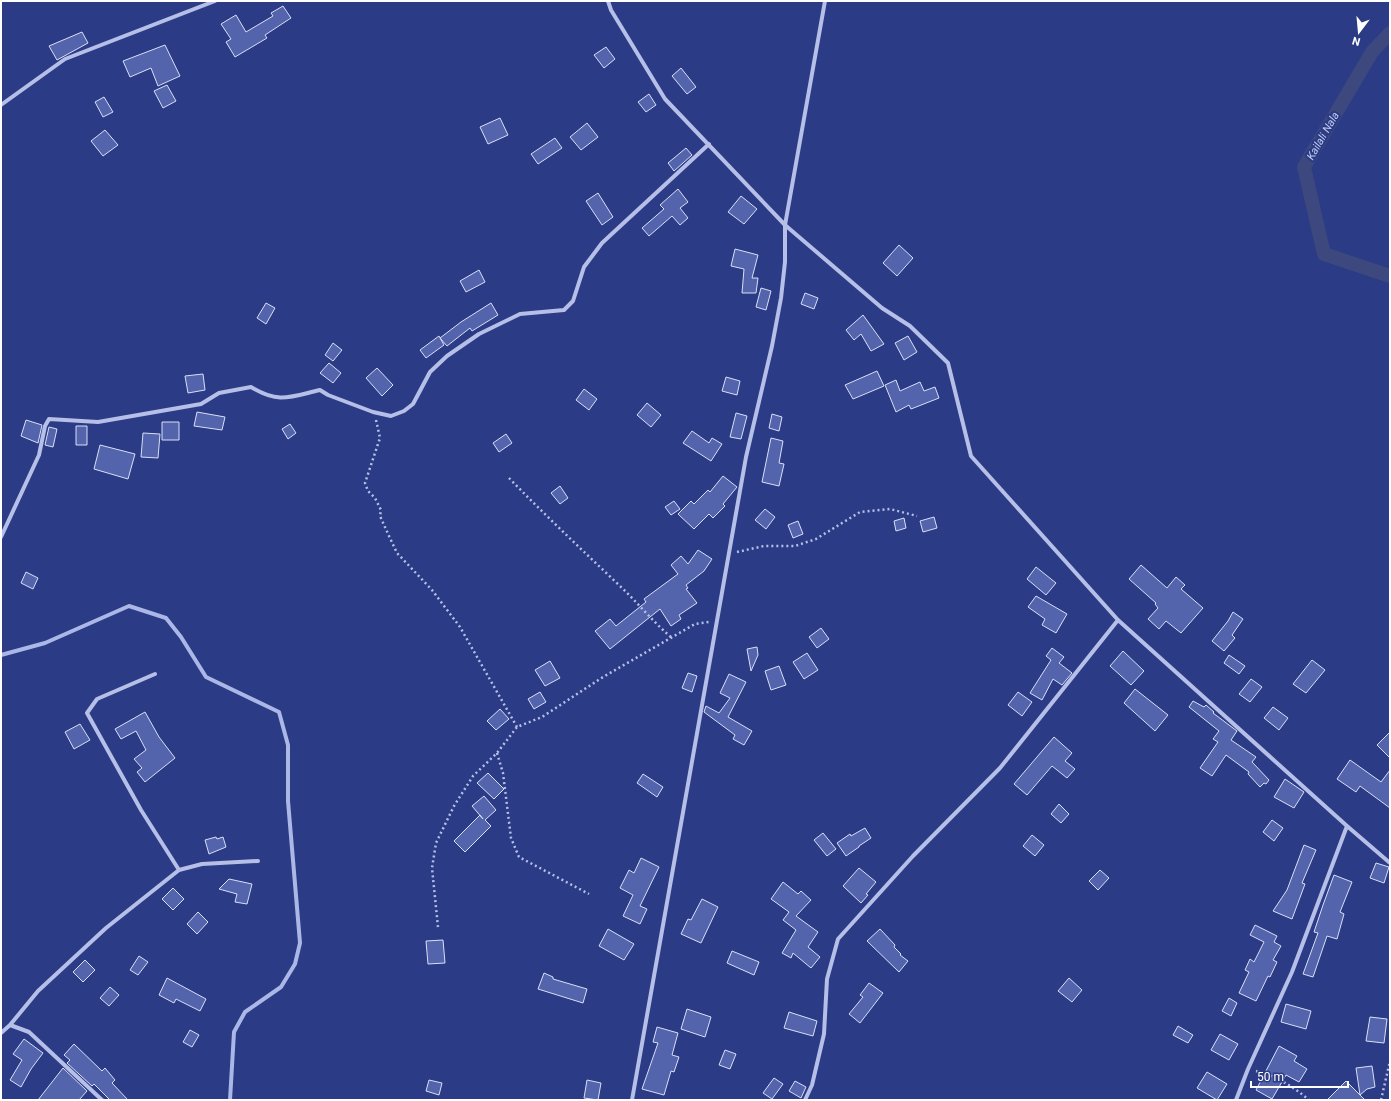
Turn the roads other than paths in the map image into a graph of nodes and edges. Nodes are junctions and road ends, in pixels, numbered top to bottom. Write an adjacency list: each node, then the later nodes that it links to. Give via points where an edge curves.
1 (215, 1): 4 (street, via 65,60)
2 (608, 1): 5 (street, via 665,99)
3 (825, 1): 6 (street)
4 (1, 105)
5 (708, 144): 6 (street); 7 (street, via 602,243 584,267 573,301 564,310 520,314 480,334 447,356 430,372 413,404 404,411 391,416 373,412 320,390 281,399 264,395 251,387 220,393 201,404 98,422 49,419 39,455)
6 (785, 225): 8 (street, via 882,308 910,326 948,363 971,456); 17 (street, via 785,262 781,298 728,553)
7 (1, 538)
8 (1118, 620): 10 (street); 18 (street, via 1000,768 913,856 838,939 827,979 824,1034 812,1085)
9 (155, 674): 13 (street, via 97,699 88,713 141,810)
10 (1347, 826): 12 (street); 19 (street, via 1292,972)
11 (258, 861): 13 (street, via 202,864)
12 (1390, 863)
13 (179, 870): 14 (street, via 106,928 38,991)
14 (10, 1025): 15 (street); 16 (street, via 29,1032)
15 (1, 1033)
16 (102, 1100)
17 (632, 1100)
18 (805, 1100)
19 (1236, 1100)

